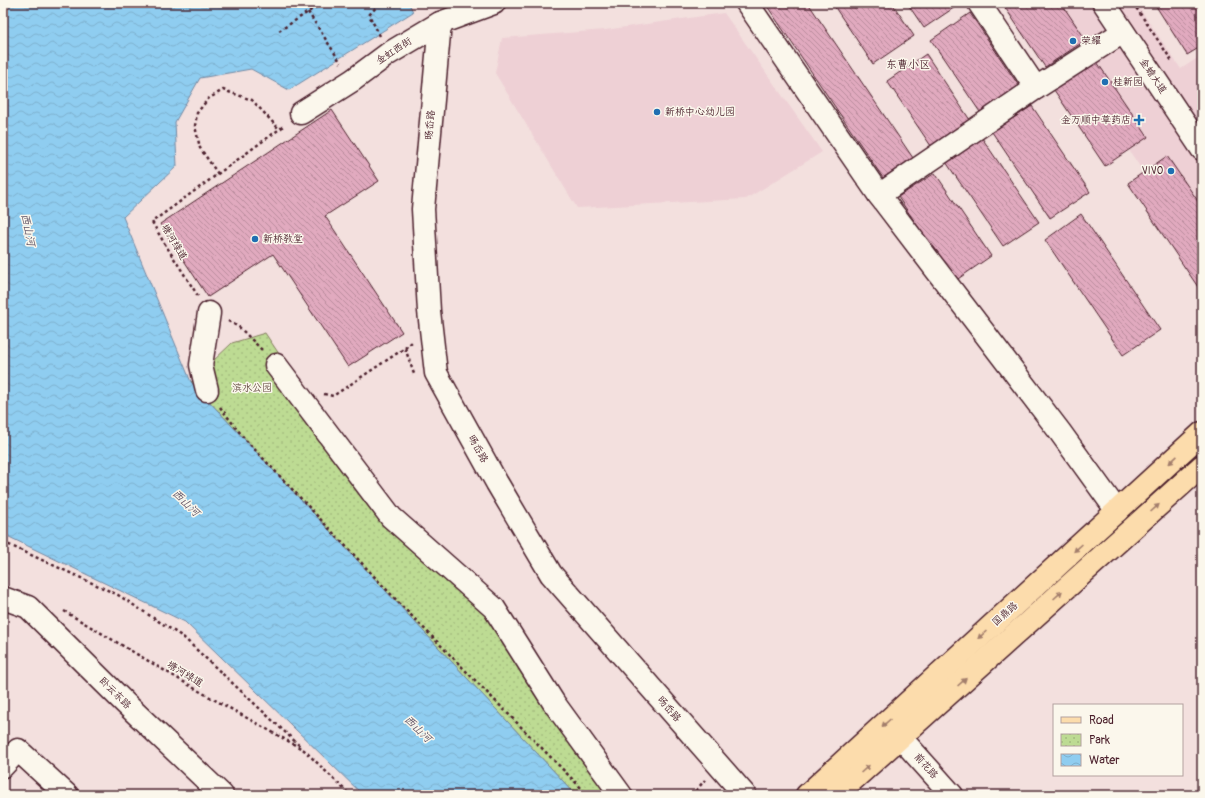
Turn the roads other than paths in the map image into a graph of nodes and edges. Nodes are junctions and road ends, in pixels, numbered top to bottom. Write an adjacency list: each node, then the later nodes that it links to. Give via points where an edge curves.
1 (494, 3): 5 (street, 金虹西街)
2 (747, 3): 10 (street)
3 (979, 3): 7 (street)
4 (1104, 3): 6 (street, 金蟾大道)
5 (440, 23): 8 (street, 金虹西街, via 388,54); 23 (street, 旸岙路, via 423,209 429,311 436,373 551,574)
6 (1123, 32): 7 (street); 9 (street, 金蟾大道)
7 (1036, 88): 10 (street)
8 (301, 113)
9 (1202, 149)
10 (879, 195): 16 (street)
11 (209, 313): 13 (street, via 201,365)
12 (276, 365): 22 (street, via 391,517 494,608 554,703)
13 (207, 390)
14 (1202, 433): 16 (main road, 国鼎路, one-way to 16)
15 (1202, 466): 18 (main road, one-way to 15)
16 (1117, 511): 24 (main road, 国鼎路, one-way to 24)
17 (3, 598): 21 (street, 卧云东路, via 28,607)
18 (900, 737): 25 (main road, one-way to 18); 26 (street, 前花路)
19 (3, 766): 20 (street, via 18,750)
20 (66, 795)
21 (222, 795)
22 (621, 795)
23 (745, 795)
24 (807, 795)
25 (836, 795)
26 (952, 795)

